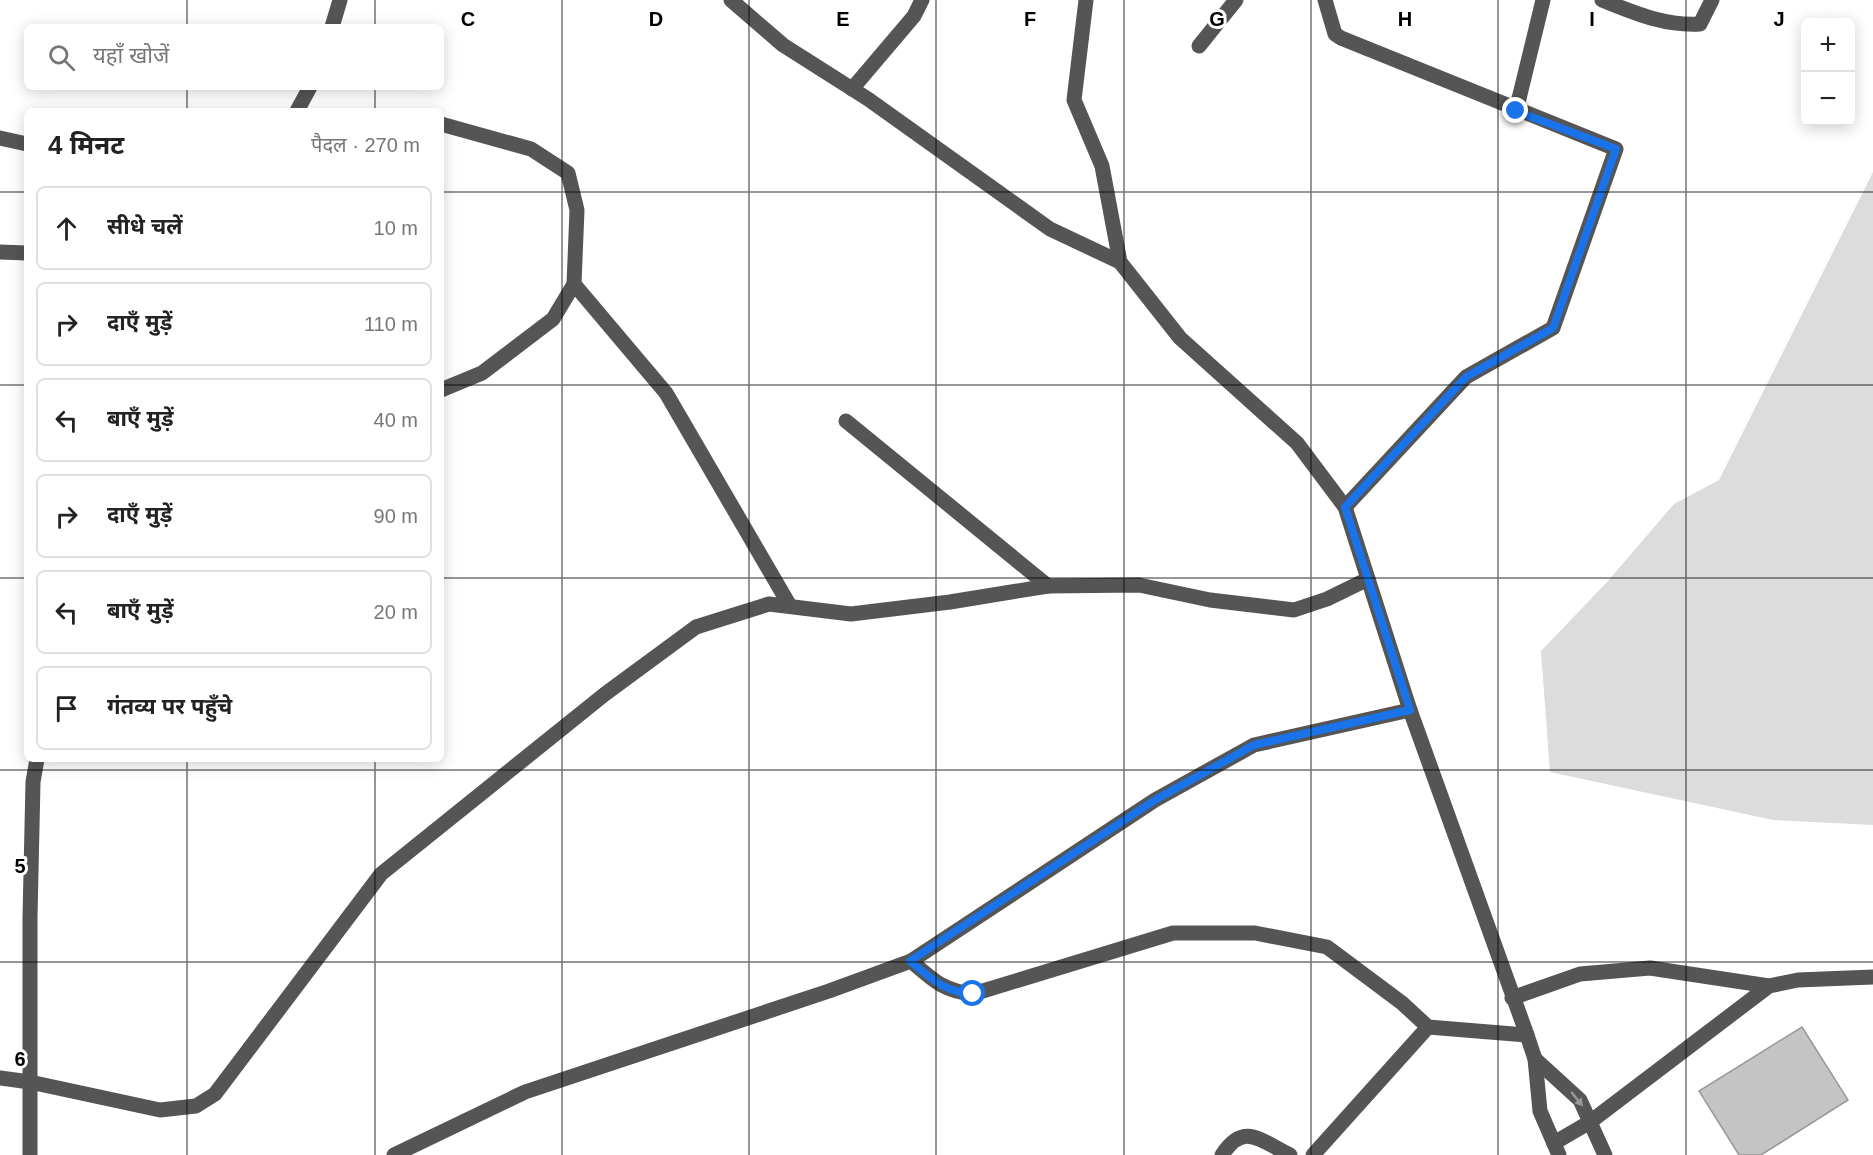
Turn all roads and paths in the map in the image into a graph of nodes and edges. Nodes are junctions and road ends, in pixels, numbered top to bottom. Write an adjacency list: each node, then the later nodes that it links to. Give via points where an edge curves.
1 (340, 0): 10 (street)
2 (731, 0): 12 (street, via 783,45)
3 (922, 0): 12 (street, via 914,16)
4 (1086, 0): 21 (street, via 1074,100 1102,166)
5 (1236, 0): 11 (street)
6 (1324, 0): 15 (street, via 1335,34 1341,38)
7 (1543, 0): 15 (street)
8 (1602, 0): 9 (street, via 1658,22 1686,25 1700,24)
9 (1713, 0)
10 (333, 24)
11 (1199, 45)
12 (852, 89): 21 (street, via 1050,229)
13 (308, 90): 14 (street)
14 (299, 108)
15 (1516, 111): 25 (street, via 1616,149 1553,328 1466,377)
16 (444, 125): 22 (street, via 531,149 568,173 577,210)
17 (0, 138): 18 (street)
18 (24, 143)
19 (0, 252): 20 (street)
20 (24, 253)
21 (1120, 262): 25 (street, via 1180,339 1298,443)
22 (574, 284): 23 (street, via 553,319 482,373); 28 (street, via 666,393)
23 (444, 389)
24 (846, 421): 27 (street)
25 (1345, 507): 26 (street)
26 (1368, 579): 27 (street, via 1294,610 1210,600 1139,585); 29 (street)
27 (1048, 586): 28 (street, via 851,614)
28 (790, 606): 39 (street, via 769,604 696,627 605,694 381,874 215,1094 196,1106 160,1110)
29 (1410, 710): 31 (street, via 1254,745 1155,800); 34 (street)
30 (36, 762): 39 (street, via 30,917)
31 (910, 961): 35 (street, via 937,984 953,992 973,994 1173,933 1255,933 1327,947); 43 (street, via 525,1092)
32 (1873, 977): 33 (street, via 1798,980)
33 (1769, 986): 34 (street, via 1650,968 1580,974); 40 (street)
34 (1512, 998): 36 (street)
35 (1428, 1027): 36 (street); 46 (street)
36 (1527, 1035): 37 (street)
37 (1535, 1059): 40 (street, one-way to 40, via 1580,1100); 41 (street, via 1540,1111)
38 (0, 1078): 39 (street)
39 (30, 1082): 42 (street)
40 (1590, 1122): 41 (street); 47 (street)
41 (1557, 1149)
42 (30, 1155)
43 (394, 1155)
44 (1222, 1155): 45 (street, via 1237,1137 1246,1135)
45 (1290, 1155)
46 (1313, 1155)
47 (1605, 1155)

